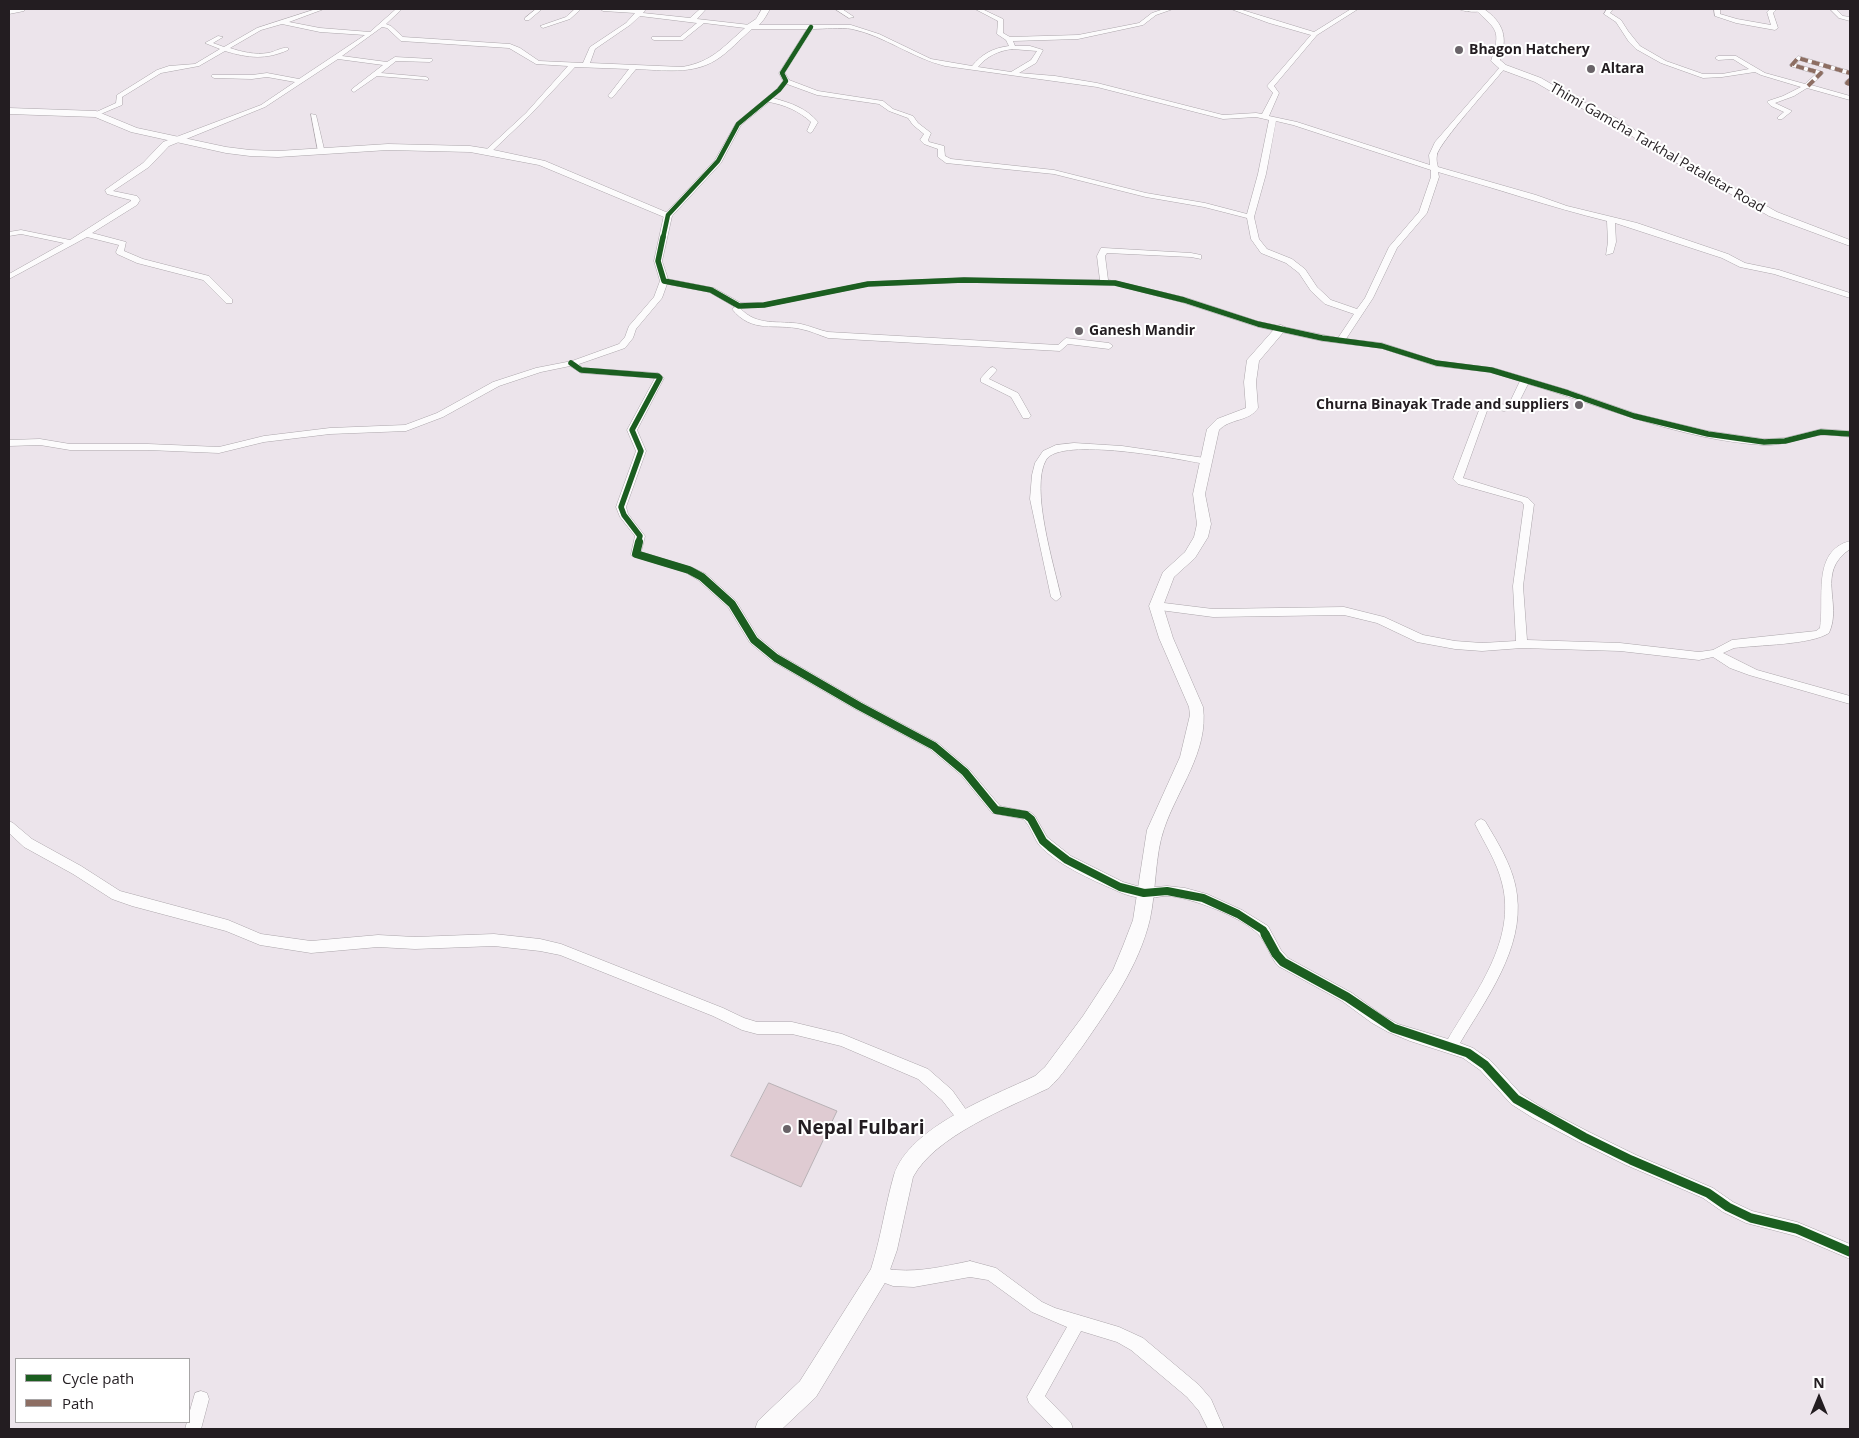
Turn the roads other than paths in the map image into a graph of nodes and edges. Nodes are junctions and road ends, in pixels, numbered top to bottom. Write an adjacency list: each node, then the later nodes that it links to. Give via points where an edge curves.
1 (21, 9): 21 (street)
2 (321, 9): 27 (street)
3 (399, 9): 28 (street)
4 (539, 9): 23 (street)
5 (578, 9): 29 (street, via 568,18)
6 (604, 9): 20 (street)
7 (703, 9): 25 (street)
8 (766, 9): 30 (street, via 759,21)
9 (838, 9): 22 (street)
10 (978, 9): 36 (street, via 1001,20 1000,34)
11 (1170, 9): 36 (street, via 1154,14 1141,24 1078,37)
12 (1234, 9): 33 (street)
13 (1356, 9): 33 (street)
14 (1462, 9): 15 (street)
15 (1480, 9): 46 (street, via 1494,20 1502,36 1495,62)
16 (1610, 9): 48 (street, via 1607,15 1619,21 1639,50 1659,62 1702,76)
17 (1718, 9): 18 (street, via 1717,15 1726,19 1775,28 1770,12)
18 (1774, 9)
19 (1832, 9): 24 (street, via 1841,17)
20 (641, 11): 25 (street); 44 (street, via 628,24 592,48)
21 (9, 12)
22 (851, 17)
23 (526, 19)
24 (1850, 19)
25 (693, 20): 26 (street)
26 (702, 21): 30 (street); 35 (street, via 681,39)
27 (282, 22): 32 (street, via 320,30); 38 (street, via 259,29)
28 (381, 25): 32 (street); 43 (street, via 401,39 510,46 538,63)
29 (543, 26)
30 (750, 27): 31 (street); 45 (street, via 718,58 701,66 682,69)
31 (811, 27): 47 (street, via 838,26 864,31 929,60); 56 (street, via 782,73)
32 (371, 34): 39 (street)
33 (1315, 34): 66 (street, via 1270,86 1276,93)
34 (220, 36): 38 (street, via 208,43)
35 (654, 38)
36 (1011, 42): 47 (street, via 979,60); 51 (street, via 1040,50 1037,60)
37 (286, 48): 38 (street, via 262,57)
38 (226, 49): 64 (street, via 191,67 166,68 155,73 119,96 120,104)
39 (336, 57): 42 (street); 55 (street)
40 (1718, 58): 48 (street, via 1734,57)
41 (430, 60): 42 (street, via 401,58)
42 (388, 64): 50 (street)
43 (574, 64): 44 (street); 71 (street)
44 (586, 64): 45 (street)
45 (634, 67): 60 (street)
46 (1502, 67): 72 (street, via 1438,144 1432,155); 79 (street, Thimi Gamcha Tarkhal Pataletar Road, via 1538,80 1598,112 1773,214)
47 (973, 69): 51 (street)
48 (1754, 70): 58 (street)
49 (1850, 73): 58 (street, via 1798,58 1792,65 1821,73)
50 (376, 74): 53 (street); 59 (street)
51 (1012, 74): 66 (street, via 1097,85 1223,117)
52 (214, 76): 55 (street, via 267,75)
53 (426, 79)
54 (1850, 80): 57 (street, via 1847,83)
55 (300, 81): 69 (street, via 264,106)
56 (786, 81): 62 (street); 74 (street, via 810,92 879,101 908,115 928,133 924,140 926,143 942,148 942,157 949,160 1054,172)
57 (1850, 84)
58 (1808, 86): 61 (street); 67 (street, via 1770,102 1789,111)
59 (354, 90)
60 (611, 96)
61 (1850, 98)
62 (767, 99): 68 (street, via 786,103 808,114 815,122); 73 (street, via 738,124 718,161)
63 (9, 111): 64 (street)
64 (96, 114): 69 (street, via 134,130)
65 (313, 115): 70 (street)
66 (1269, 118): 72 (street, via 1317,129); 74 (street, via 1262,174)
67 (1780, 118)
68 (810, 131)
69 (175, 139): 70 (street, via 263,154); 77 (street, via 137,172 109,190 134,198 134,203)
70 (322, 151): 71 (street, via 388,146)
71 (489, 152): 73 (street, via 542,163)
72 (1432, 168): 75 (street); 88 (street, via 1435,177 1423,213 1393,247)
73 (668, 215): 83 (street, via 658,261)
74 (1250, 216): 88 (street, via 1252,233 1264,251 1297,266 1314,290 1328,302)
75 (1611, 220): 80 (street); 85 (street)
76 (9, 234): 78 (street, via 20,232)
77 (86, 234): 78 (street); 86 (street, via 123,244 120,252 140,261 206,278)
78 (70, 242): 82 (street)
79 (1850, 243)
80 (1609, 253)
81 (1198, 257): 84 (street, via 1104,250 1101,256)
82 (9, 277)
83 (664, 281): 84 (street, via 711,290 739,306 764,305 868,284 964,280); 92 (street, via 658,298 632,328 622,346)
84 (1104, 283): 89 (street, via 1184,300)
85 (1850, 296)
86 (229, 301)
87 (736, 309): 91 (street, via 740,316 751,322 801,326 828,335 1060,348 1066,341)
88 (1360, 313): 90 (street)
89 (1281, 328): 90 (street); 98 (street, via 1254,360 1250,382 1252,408 1217,424)
90 (1341, 340): 94 (street, via 1382,346 1436,363 1482,368)
91 (1109, 346)
92 (571, 363): 97 (street, via 496,384 440,415 406,428 330,431 264,439 219,450 70,448 40,442); 107 (street, via 581,370 660,378 632,430 641,451 621,507 640,536 636,554 702,577 732,604 754,640 776,658 934,746 970,776 996,810 1026,815 1043,841 1067,860 1120,887)
93 (993, 370): 95 (street, via 984,380 1015,395)
94 (1525, 380): 96 (street, via 1634,416 1736,439 1770,442 1820,432); 102 (street, via 1513,406 1484,407 1458,479 1529,504 1518,586)
95 (1026, 416)
96 (1850, 434)
97 (9, 443)
98 (1205, 460): 100 (street, via 1104,447 1054,448 1046,453 1034,478 1035,499); 101 (street, via 1199,494 1204,524 1201,537 1190,555 1168,575)
99 (1850, 544): 103 (street, via 1836,553 1825,580 1826,630 1808,636 1732,644)
100 (1056, 596)
101 (1156, 606): 102 (street, via 1213,613 1344,611 1380,620 1421,639 1482,648); 107 (street, via 1197,715 1188,757 1155,830)
102 (1522, 644): 103 (street, via 1620,648 1699,656)
103 (1715, 653): 104 (street, via 1728,663 1763,677)
104 (1850, 700)
105 (1481, 824): 108 (street, via 1498,853 1511,894 1510,927 1501,960)
106 (9, 826): 109 (street, via 28,843 116,895 228,926 260,939 311,947 378,941 494,940 561,950 742,1024 757,1028 792,1028 842,1040 923,1074 947,1095)
107 (1144, 894): 108 (street, via 1185,893 1238,914 1263,930 1283,962 1347,996 1393,1028); 109 (street, via 1141,920 1119,975 1090,1022 1052,1073 1042,1082)
108 (1451, 1046): 110 (street, via 1485,1065 1516,1099 1538,1113 1631,1160 1708,1193 1751,1218 1797,1229)
109 (965, 1118): 111 (street, via 912,1160 904,1176)
110 (1850, 1252)
111 (879, 1274): 112 (street, via 914,1279 980,1270 991,1273 1037,1307); 115 (street, via 808,1389)
112 (1077, 1324): 116 (street, via 1035,1397); 117 (street, via 1118,1334 1158,1360 1205,1405)
113 (201, 1399): 114 (street)
114 (192, 1429)
115 (766, 1429)
116 (1065, 1429)
117 (1216, 1429)

